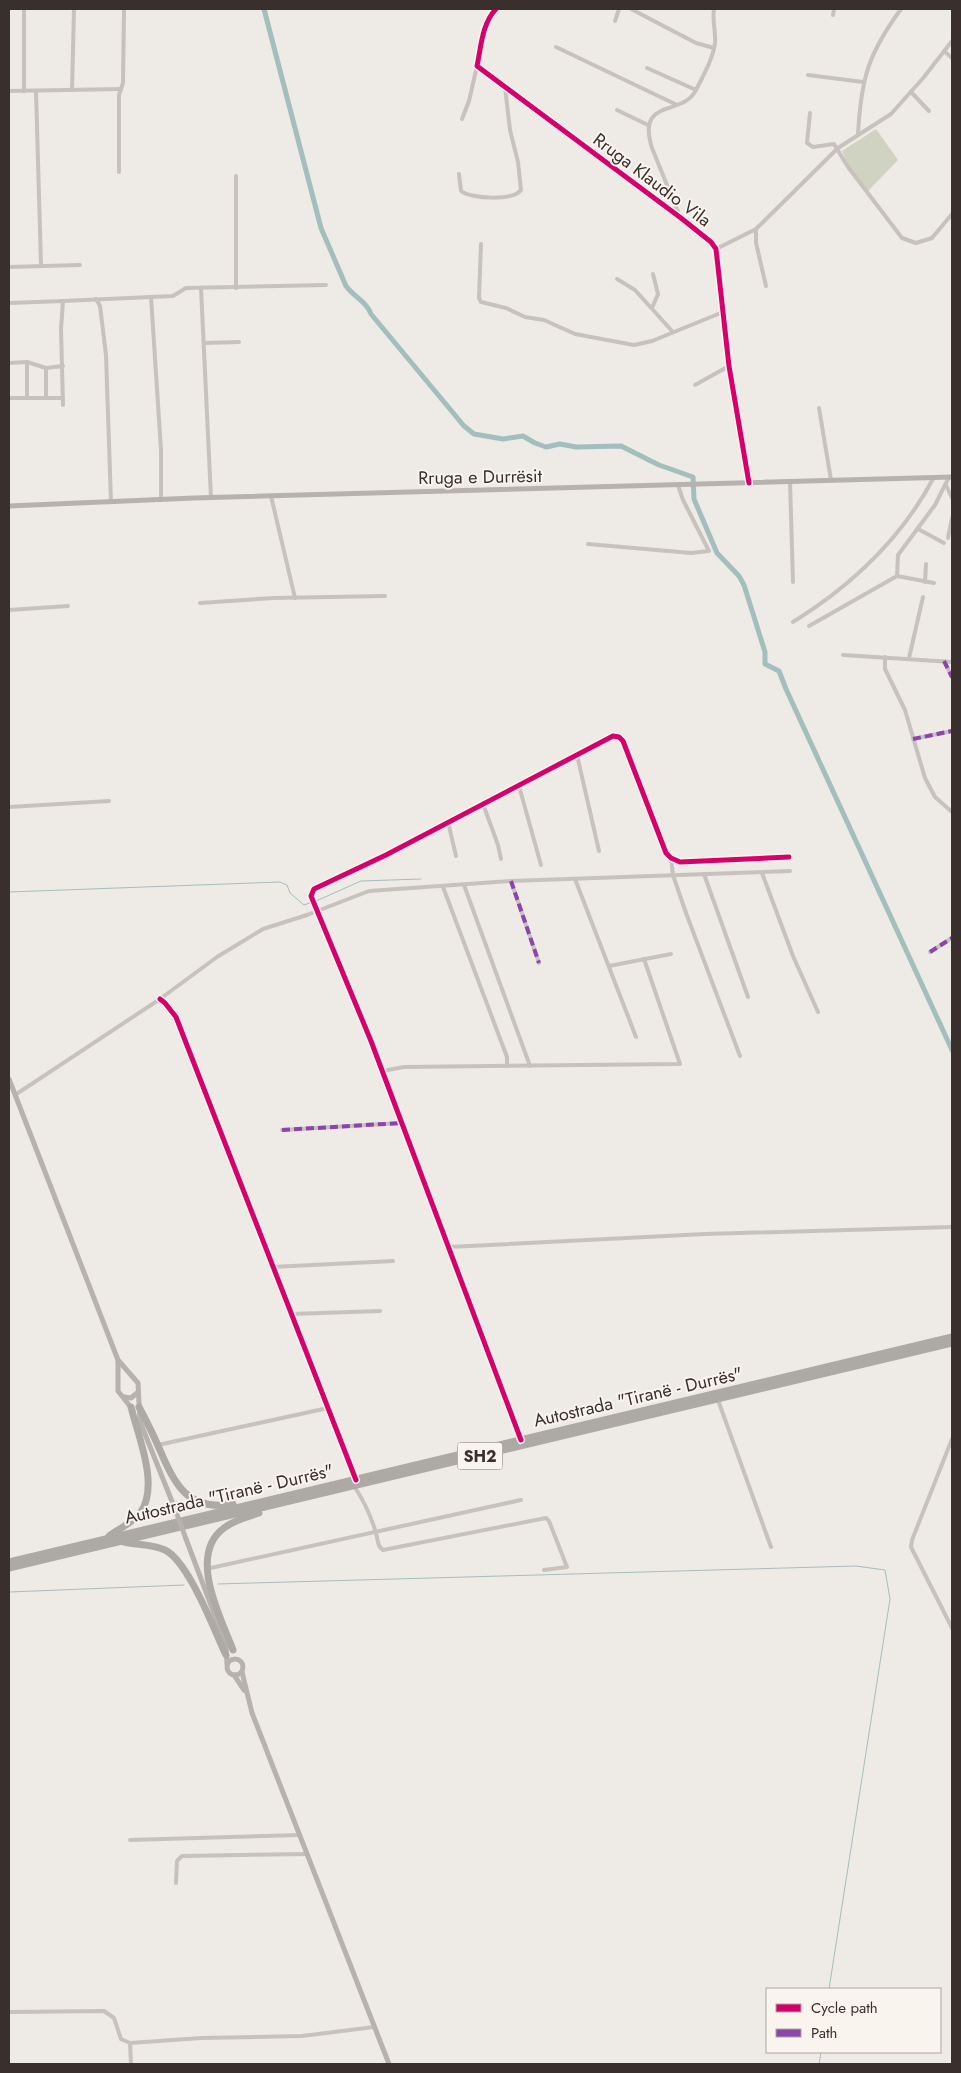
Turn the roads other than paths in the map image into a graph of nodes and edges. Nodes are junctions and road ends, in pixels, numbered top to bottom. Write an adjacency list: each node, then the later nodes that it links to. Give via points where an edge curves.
1 (24, 9): 26 (street)
2 (74, 9): 23 (street)
3 (124, 9): 22 (street, via 123,82)
4 (496, 9): 17 (street, via 485,30)
5 (619, 9): 11 (street)
6 (631, 9): 14 (street, via 696,43)
7 (714, 9): 14 (street)
8 (834, 9): 10 (street)
9 (902, 9): 20 (street, via 884,32)
10 (833, 15)
11 (615, 21)
12 (952, 41): 15 (street)
13 (556, 47): 29 (street)
14 (714, 48): 24 (street)
15 (944, 52): 16 (street); 28 (street)
16 (952, 58)
17 (477, 66): 21 (street, Rruga Klaudio Vila); 33 (street)
18 (647, 68): 24 (street)
19 (808, 75): 20 (street)
20 (863, 82): 35 (street)
21 (505, 87): 38 (street, via 521,190 512,196 472,197 460,191); 41 (street, Rruga Klaudio Vila)
22 (120, 89): 23 (street); 37 (street)
23 (72, 90): 27 (street)
24 (696, 90): 29 (street, via 691,98)
25 (9, 91): 26 (street)
26 (24, 91): 27 (street)
27 (36, 91): 45 (street)
28 (911, 92): 31 (street); 35 (street, via 891,114)
29 (675, 104): 34 (street, via 654,116)
30 (617, 110): 34 (street)
31 (929, 111)
32 (810, 113): 36 (street, via 807,143 813,147 831,144)
33 (462, 120)
34 (648, 125): 41 (street, via 652,148)
35 (858, 134): 36 (street)
36 (838, 148): 40 (street, via 848,167 902,238 916,243 932,238); 42 (street)
37 (119, 172)
38 (459, 174)
39 (236, 176): 53 (street)
40 (952, 214)
41 (680, 218): 44 (street, Rruga Klaudio Vila)
42 (756, 229): 44 (street); 51 (street)
43 (481, 244): 60 (street, via 481,302 544,320 575,334 629,345 640,345)
44 (716, 249): 59 (street, Rruga Klaudio Vila)
45 (41, 265): 46 (street); 47 (street)
46 (80, 265)
47 (9, 267)
48 (653, 274): 58 (street, via 658,294)
49 (617, 279): 58 (street, via 635,290)
50 (326, 284): 53 (street)
51 (766, 286)
52 (201, 288): 53 (street); 54 (street, via 186,288 174,296); 62 (street)
53 (236, 288)
54 (152, 297): 55 (street); 85 (street)
55 (96, 298): 56 (street); 86 (street, via 100,306 106,355)
56 (63, 301): 57 (street); 65 (street)
57 (9, 303)
58 (652, 308): 60 (street)
59 (723, 312): 60 (street); 66 (street, Rruga Klaudio Vila)
60 (672, 331)
61 (239, 342): 62 (street)
62 (204, 343): 83 (street)
63 (9, 362): 64 (street)
64 (27, 362): 67 (street); 69 (street)
65 (63, 366): 67 (street); 72 (street)
66 (729, 366): 68 (street); 79 (street, Rruga Klaudio Vila)
67 (46, 368): 70 (street)
68 (695, 385)
69 (27, 397): 70 (street); 71 (street)
70 (46, 397): 72 (street)
71 (9, 398)
72 (63, 398): 73 (street)
73 (63, 405)
74 (819, 408): 77 (street)
75 (934, 477): 76 (street, Rruga e Durrësit); 77 (street, Rruga e Durrësit); 104 (street, via 905,522 876,557)
76 (950, 477): 81 (street)
77 (831, 480): 78 (street, Rruga e Durrësit)
78 (790, 482): 79 (street, Rruga e Durrësit); 95 (street)
79 (749, 483): 80 (street, Rruga e Durrësit)
80 (678, 485): 82 (street, Rruga e Durrësit); 92 (street, via 709,551 692,553)
81 (946, 485): 84 (street); 89 (street)
82 (271, 496): 83 (street, Rruga e Durrësit); 100 (street)
83 (211, 498): 85 (street, Rruga e Durrësit)
84 (952, 498)
85 (161, 500): 86 (street, Rruga e Durrësit)
86 (110, 502): 87 (street, Rruga e Durrësit)
87 (9, 506)
88 (952, 518): 90 (street)
89 (918, 529): 91 (street); 94 (street, via 898,555)
90 (948, 538)
91 (944, 543)
92 (588, 544)
93 (926, 564): 96 (street)
94 (897, 576): 96 (street); 105 (street)
95 (793, 582)
96 (925, 582): 97 (street)
97 (934, 582)
98 (385, 596): 100 (street)
99 (923, 597): 108 (street)
100 (295, 598): 101 (street)
101 (200, 602)
102 (68, 606): 103 (street)
103 (9, 610)
104 (793, 622)
105 (808, 626)
106 (843, 655): 107 (street)
107 (885, 657): 108 (street); 113 (street, via 885,669 905,710)
108 (909, 658): 109 (street)
109 (944, 661): 110 (street); 111 (street)
110 (952, 662)
111 (952, 677)
112 (952, 731): 113 (street)
113 (912, 739): 119 (street, via 935,797)
114 (577, 755): 115 (street); 121 (street); 124 (street, via 613,736 623,742 666,853)
115 (519, 786): 117 (street); 126 (street)
116 (109, 801): 118 (street)
117 (484, 804): 120 (street); 125 (street)
118 (9, 807)
119 (952, 812)
120 (448, 822): 122 (street); 135 (street, via 314,889 311,894)
121 (599, 851)
122 (456, 856)
123 (789, 857): 124 (street, via 680,862)
124 (671, 858): 130 (street)
125 (500, 859)
126 (541, 865)
127 (790, 871): 128 (street)
128 (762, 873): 129 (street); 144 (street)
129 (704, 874): 130 (street); 142 (street)
130 (673, 875): 131 (street); 146 (street)
131 (576, 879): 132 (street); 141 (street)
132 (510, 882): 133 (street); 140 (street)
133 (464, 885): 134 (street); 148 (street)
134 (443, 887): 135 (street, via 380,889); 147 (street, via 507,1057)
135 (318, 911): 143 (street, via 263,928); 149 (street)
136 (952, 938): 137 (street)
137 (930, 952)
138 (671, 954): 139 (street)
139 (644, 959): 141 (street); 148 (street, via 680,1064)
140 (539, 963)
141 (609, 966): 145 (street)
142 (748, 997)
143 (160, 999): 151 (street); 157 (street, via 176,1017)
144 (818, 1012)
145 (636, 1037)
146 (740, 1056)
147 (507, 1066): 148 (street); 149 (street, via 395,1067)
148 (530, 1066)
149 (382, 1071): 152 (street)
150 (9, 1079): 151 (street)
151 (15, 1095): 162 (street)
152 (401, 1123): 153 (street); 155 (street)
153 (282, 1130)
154 (952, 1227): 155 (street)
155 (449, 1247): 173 (street)
156 (393, 1261): 157 (street)
157 (272, 1267): 159 (street)
158 (380, 1310): 159 (street)
159 (291, 1314): 170 (street)
160 (952, 1338): 173 (highway, Autostrada "Tiranë - Durrës" / SH2)
161 (952, 1343): 167 (highway, Autostrada "Tiranë - Durrës" / SH2)
162 (118, 1360): 163 (street); 164 (street)
163 (132, 1378): 164 (street); 165 (street, via 139,1386)
164 (119, 1382): 166 (street, via 118,1391)
165 (137, 1393): 166 (street, via 131,1398); 169 (street)
166 (124, 1397): 168 (street)
167 (718, 1400): 175 (highway, Autostrada "Tiranë - Durrës" / SH2); 182 (street)
168 (131, 1407): 171 (street); 180 (highway, via 148,1475 148,1498 136,1518)
169 (139, 1407): 171 (street); 174 (highway)
170 (328, 1408): 174 (street); 175 (street)
171 (140, 1421): 188 (street, bridge)
172 (952, 1439): 187 (street, via 911,1548)
173 (521, 1440): 175 (highway, Autostrada "Tiranë - Durrës" / SH2)
174 (158, 1445): 176 (highway, via 178,1486 201,1504 222,1506)
175 (355, 1483): 176 (highway, Autostrada "Tiranë - Durrës" / SH2); 178 (highway, Autostrada "Tiranë - Durrës" / SH2); 179 (street)
176 (295, 1494): 180 (highway, Autostrada "Tiranë - Durrës" / SH2)
177 (520, 1500): 179 (street)
178 (277, 1504): 181 (highway, Autostrada "Tiranë - Durrës" / SH2); 185 (highway, via 222,1529 213,1543)
179 (376, 1532): 185 (street); 186 (street, via 379,1546 387,1550 546,1518 567,1567)
180 (102, 1540): 183 (highway, Autostrada "Tiranë - Durrës" / SH2)
181 (121, 1541): 184 (highway, Autostrada "Tiranë - Durrës" / SH2); 190 (highway, via 163,1550 178,1561)
182 (771, 1547)
183 (9, 1562)
184 (9, 1568)
185 (206, 1569): 189 (highway, via 209,1586)
186 (544, 1570)
187 (952, 1628)
188 (226, 1645): 189 (street); 190 (street)
189 (233, 1650): 191 (street)
190 (226, 1655): 192 (street)
191 (241, 1660): 192 (street, via 233,1658); 193 (street, via 244,1665)
192 (227, 1664): 194 (street, via 228,1671)
193 (242, 1672): 194 (street); 195 (street)
194 (234, 1675): 195 (street)
195 (246, 1692): 196 (street)
196 (300, 1835): 197 (street); 198 (street)
197 (130, 1840)
198 (307, 1854): 199 (street, via 182,1856 177,1861); 201 (street)
199 (176, 1883)
200 (9, 2012): 202 (street, via 104,2011 114,2018 121,2039)
201 (374, 2027): 202 (street, via 302,2036); 204 (street)
202 (130, 2043): 203 (street)
203 (131, 2064)
204 (389, 2064)

